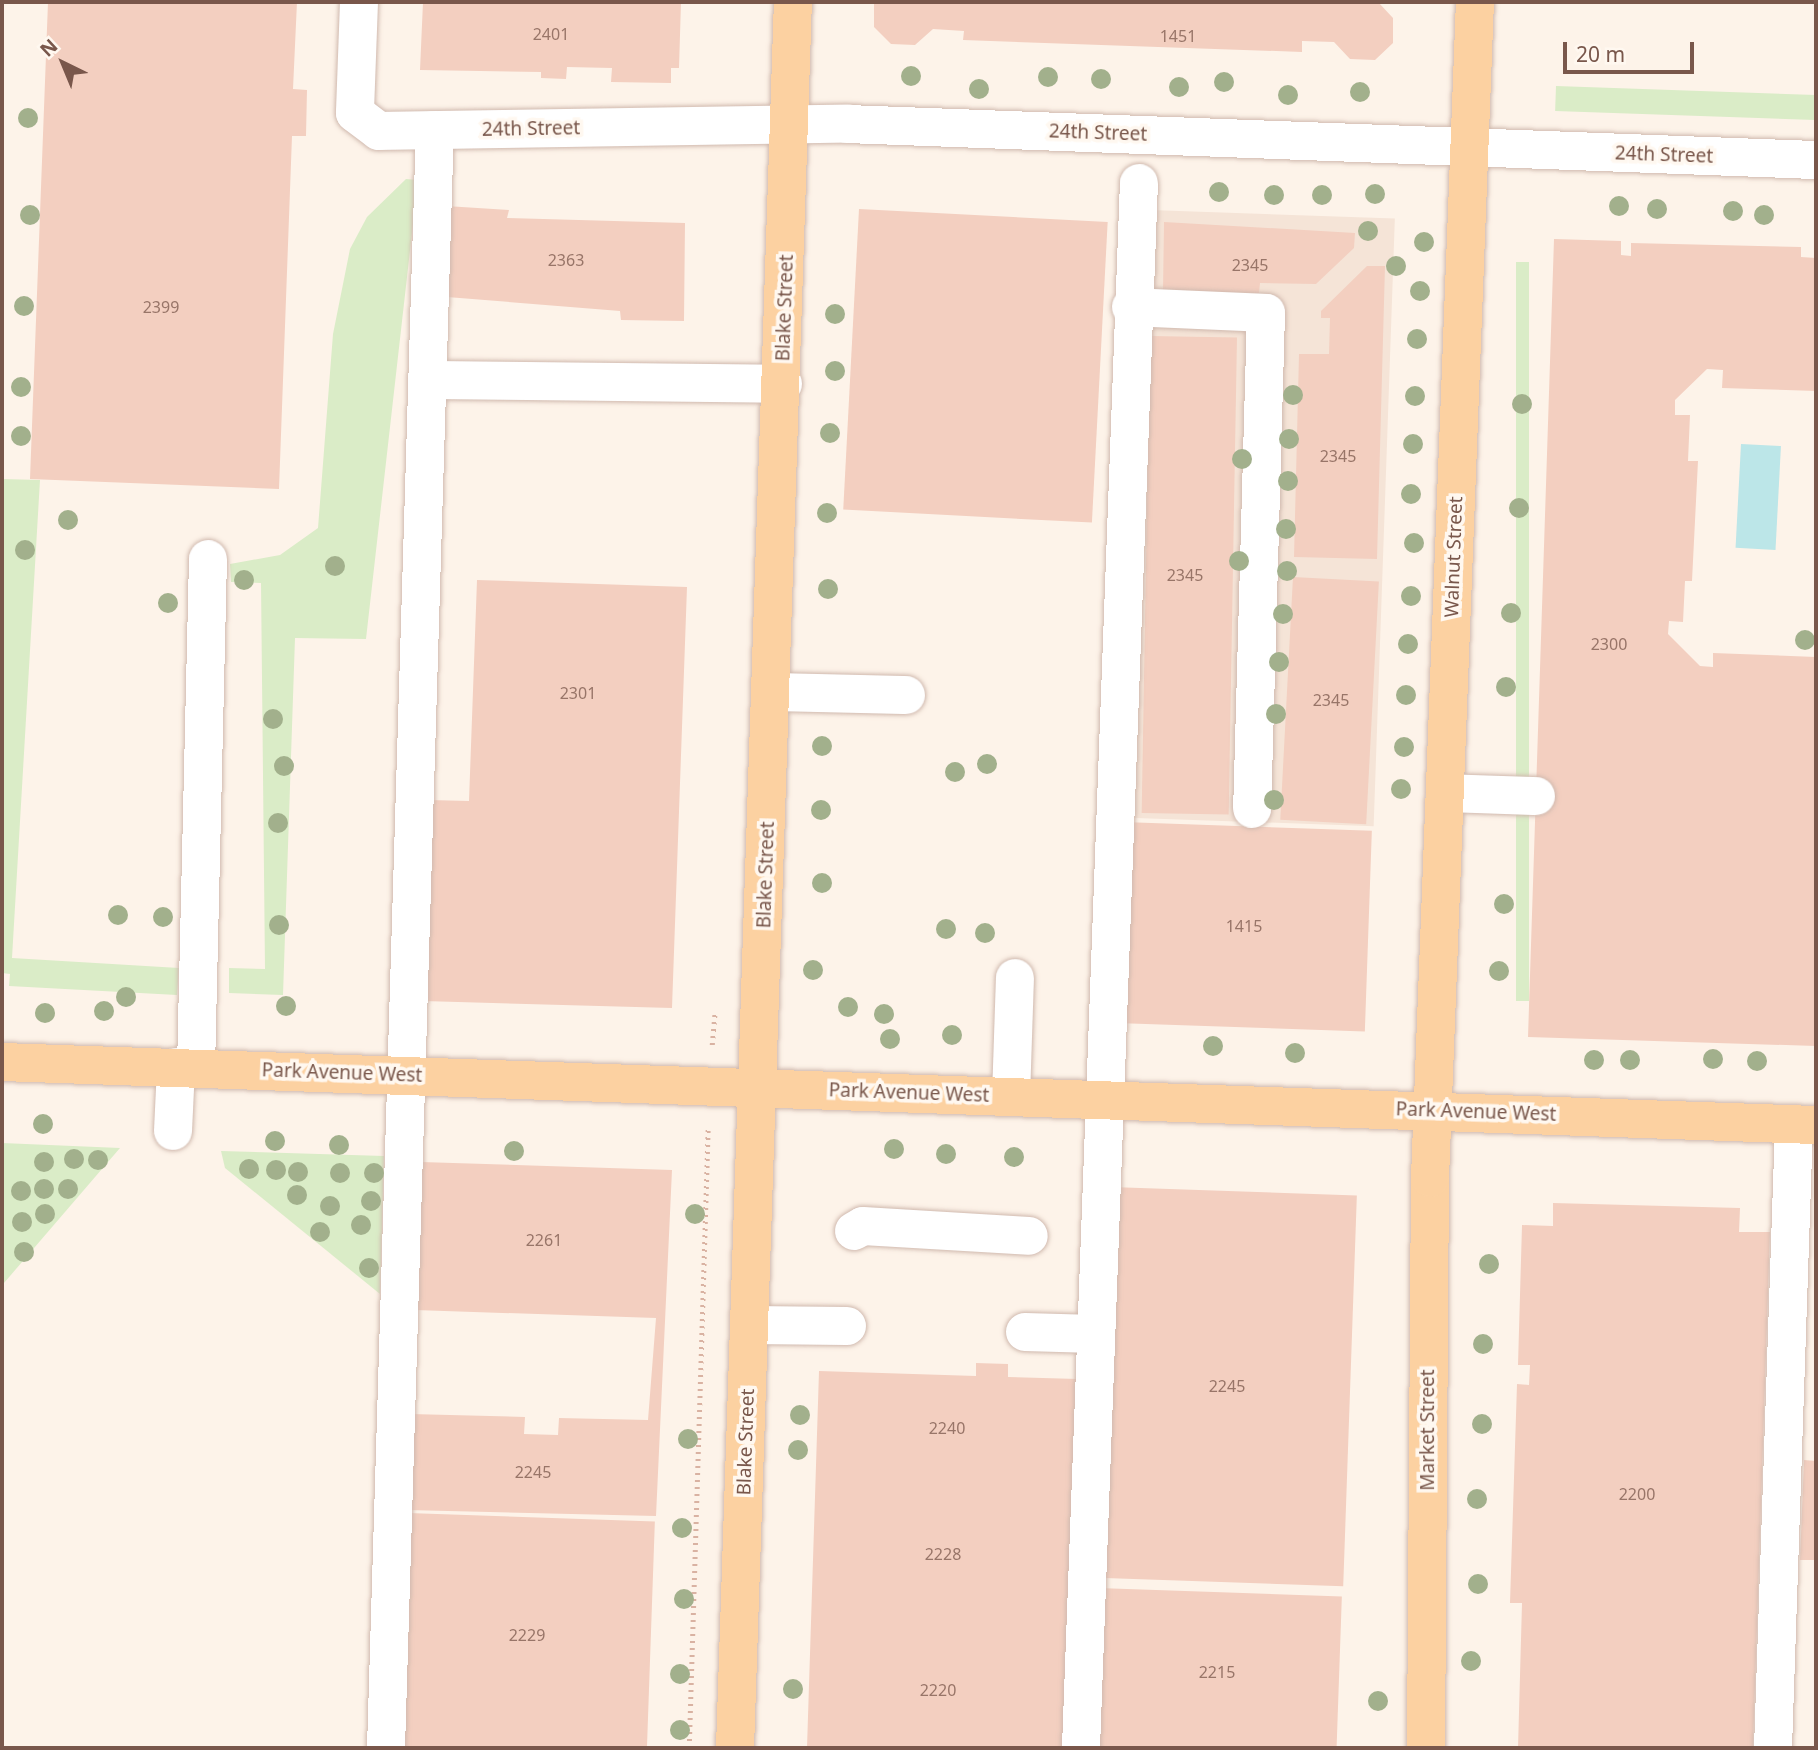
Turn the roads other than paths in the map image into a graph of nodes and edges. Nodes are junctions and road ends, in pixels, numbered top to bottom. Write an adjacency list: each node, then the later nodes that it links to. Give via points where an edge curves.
1 (359, 2): 7 (street, via 355,113)
2 (383, 2): 7 (street)
3 (793, 2): 5 (main road, Blake Street)
4 (1475, 2): 8 (main road, Walnut Street)
5 (791, 125): 6 (street, 24th Street); 8 (street, 24th Street); 13 (main road, Blake Street)
6 (435, 130): 7 (street, 24th Street); 12 (street)
7 (379, 131)
8 (1469, 149): 9 (street, 24th Street); 17 (main road, Walnut Street)
9 (1816, 160)
10 (1139, 183): 11 (street)
11 (1131, 307): 19 (street, via 1266,313); 26 (street)
12 (430, 380): 13 (street); 23 (street)
13 (783, 384): 15 (main road, Blake Street)
14 (208, 559): 22 (street)
15 (772, 692): 16 (street); 24 (main road, Blake Street)
16 (906, 695)
17 (1445, 793): 18 (street); 27 (main road, Walnut Street)
18 (1536, 796)
19 (1252, 809)
20 (1015, 978): 25 (street)
21 (2, 1062): 22 (main road, Park Avenue West)
22 (186, 1068): 23 (main road, Park Avenue West); 29 (street)
23 (407, 1075): 24 (main road, Park Avenue West); 36 (street)
24 (758, 1088): 25 (main road, Park Avenue West); 32 (main road, Blake Street)
25 (1011, 1097): 26 (main road, Park Avenue West)
26 (1104, 1100): 27 (main road, Park Avenue West); 35 (street)
27 (1433, 1112): 28 (main road, Park Avenue West); 39 (main road, Market Street)
28 (1805, 1124): 40 (street)
29 (173, 1131)
30 (854, 1231): 31 (street, via 863,1226)
31 (1029, 1236)
32 (750, 1325): 33 (street); 37 (main road, Blake Street)
33 (847, 1326)
34 (1025, 1332): 35 (street)
35 (1095, 1334): 38 (street)
36 (386, 1748)
37 (735, 1748)
38 (1081, 1748)
39 (1426, 1748)
40 (1773, 1748)

